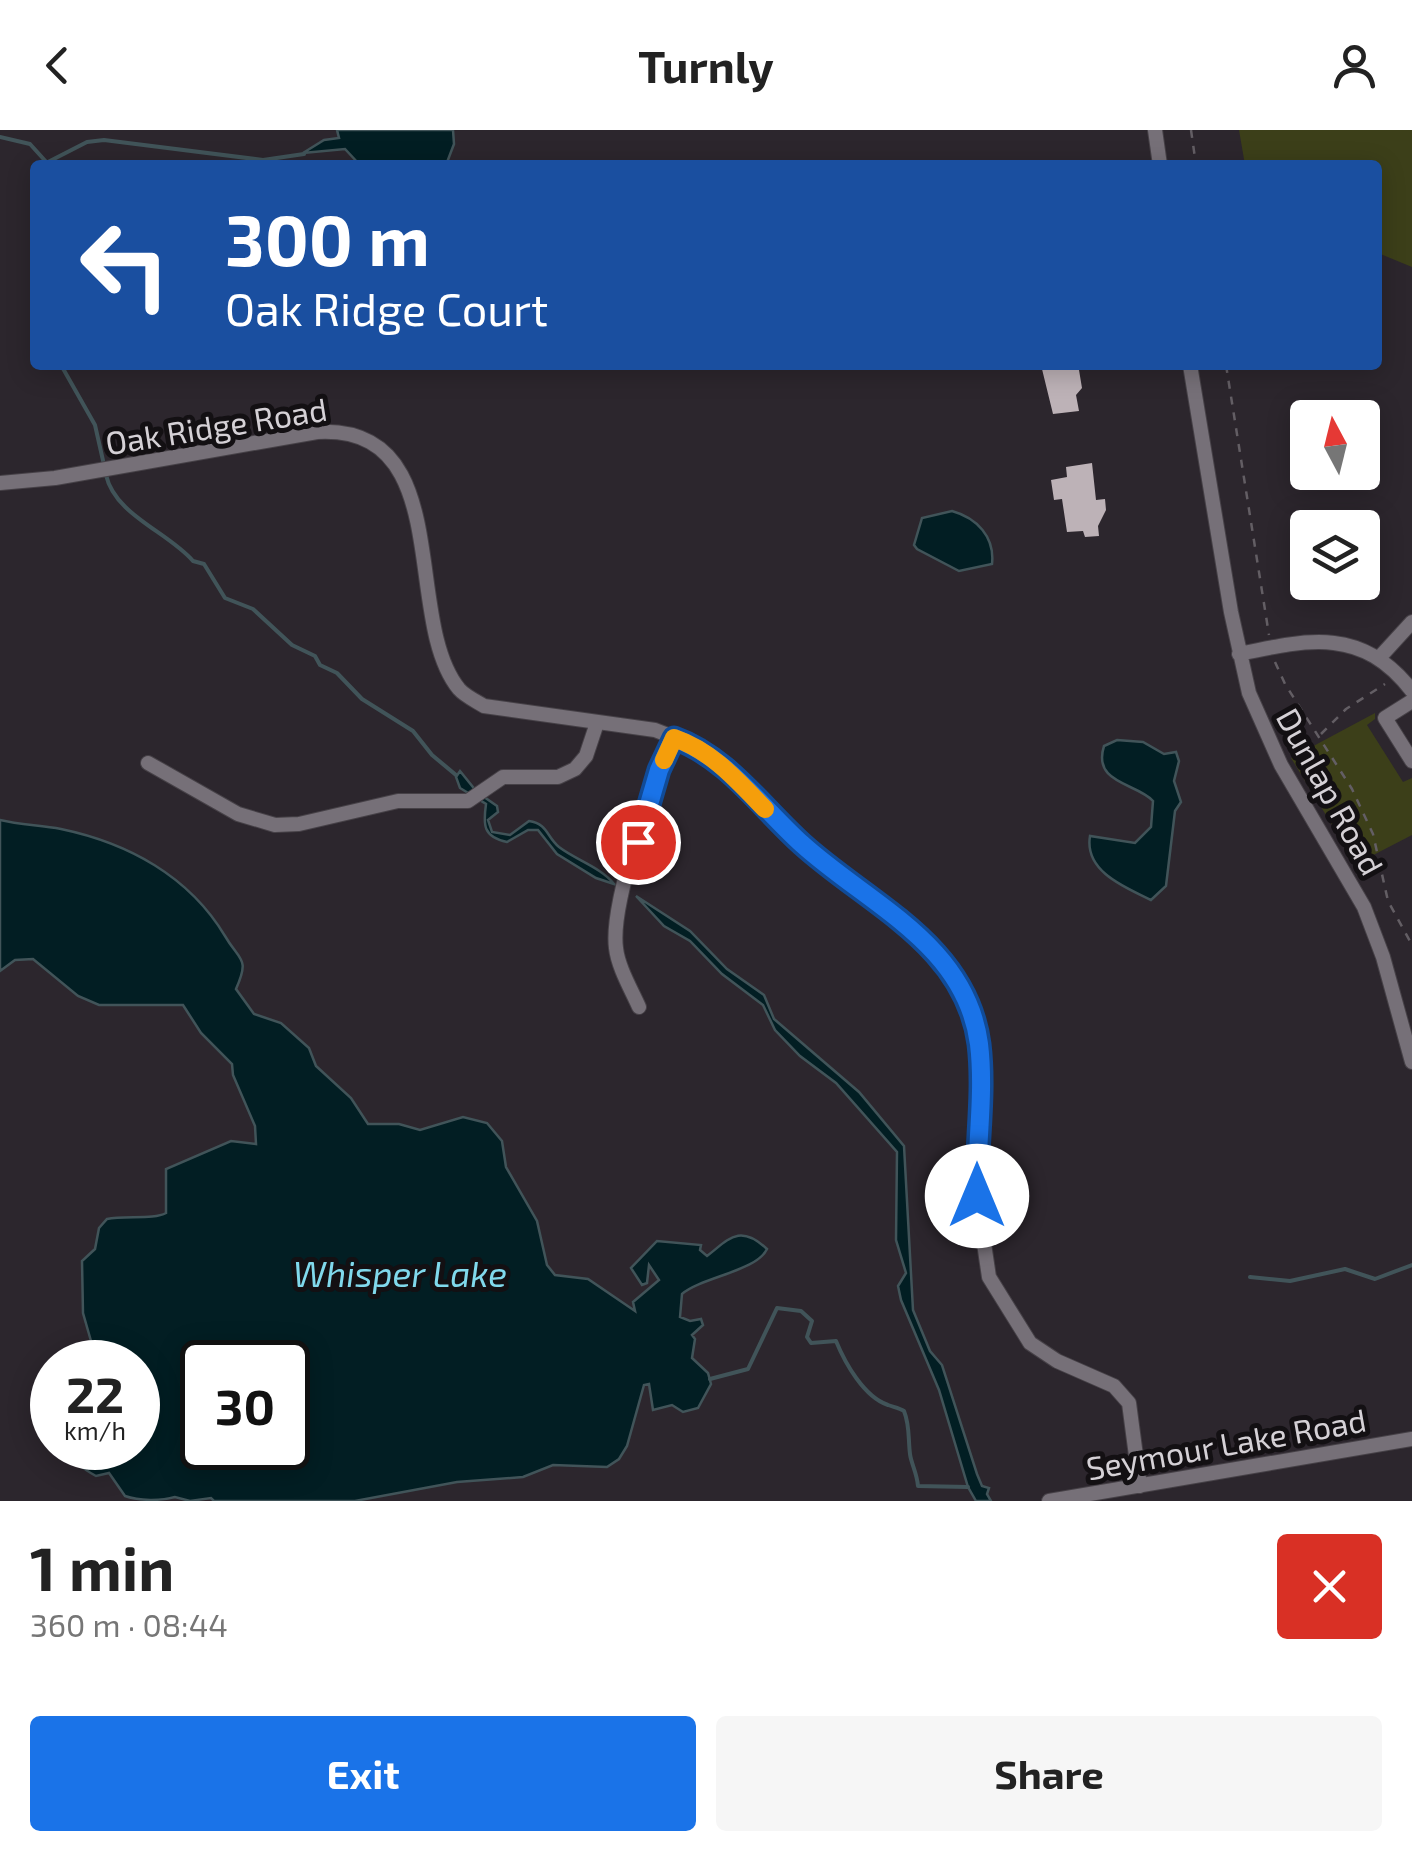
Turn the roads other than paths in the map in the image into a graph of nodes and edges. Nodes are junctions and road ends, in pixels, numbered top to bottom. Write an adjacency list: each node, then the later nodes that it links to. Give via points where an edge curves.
1 (1155, 130): 2 (street)
2 (1159, 160)
3 (1191, 370): 6 (street, Dunlap Road)
4 (0, 482): 10 (street, Oak Ridge Road, via 317,432 352,434 385,452 408,490 442,659 462,693 484,706)
5 (1412, 622): 7 (street)
6 (1239, 654): 7 (street, via 1323,641); 15 (street, Dunlap Road, via 1268,740 1368,918)
7 (1379, 658): 8 (street)
8 (1412, 691)
9 (1412, 701): 12 (street, via 1385,718)
10 (597, 723): 11 (street, Oak Ridge Road); 13 (street, via 586,756 558,777 503,777 474,798 398,801 298,824 238,814)
11 (674, 738): 14 (street, via 616,916 616,951); 18 (street, Oak Ridge Road, via 716,760 804,847 937,952 960,986 979,1043 977,1196 989,1277 1030,1343 1114,1386 1128,1403)
12 (1412, 761)
13 (148, 764)
14 (639, 1007)
15 (1408, 1028): 16 (street, Dunlap Road)
16 (1412, 1062)
17 (1412, 1438): 18 (street, Seymour Lake Road)
18 (1140, 1486): 19 (street, Seymour Lake Road)
19 (1049, 1501)

